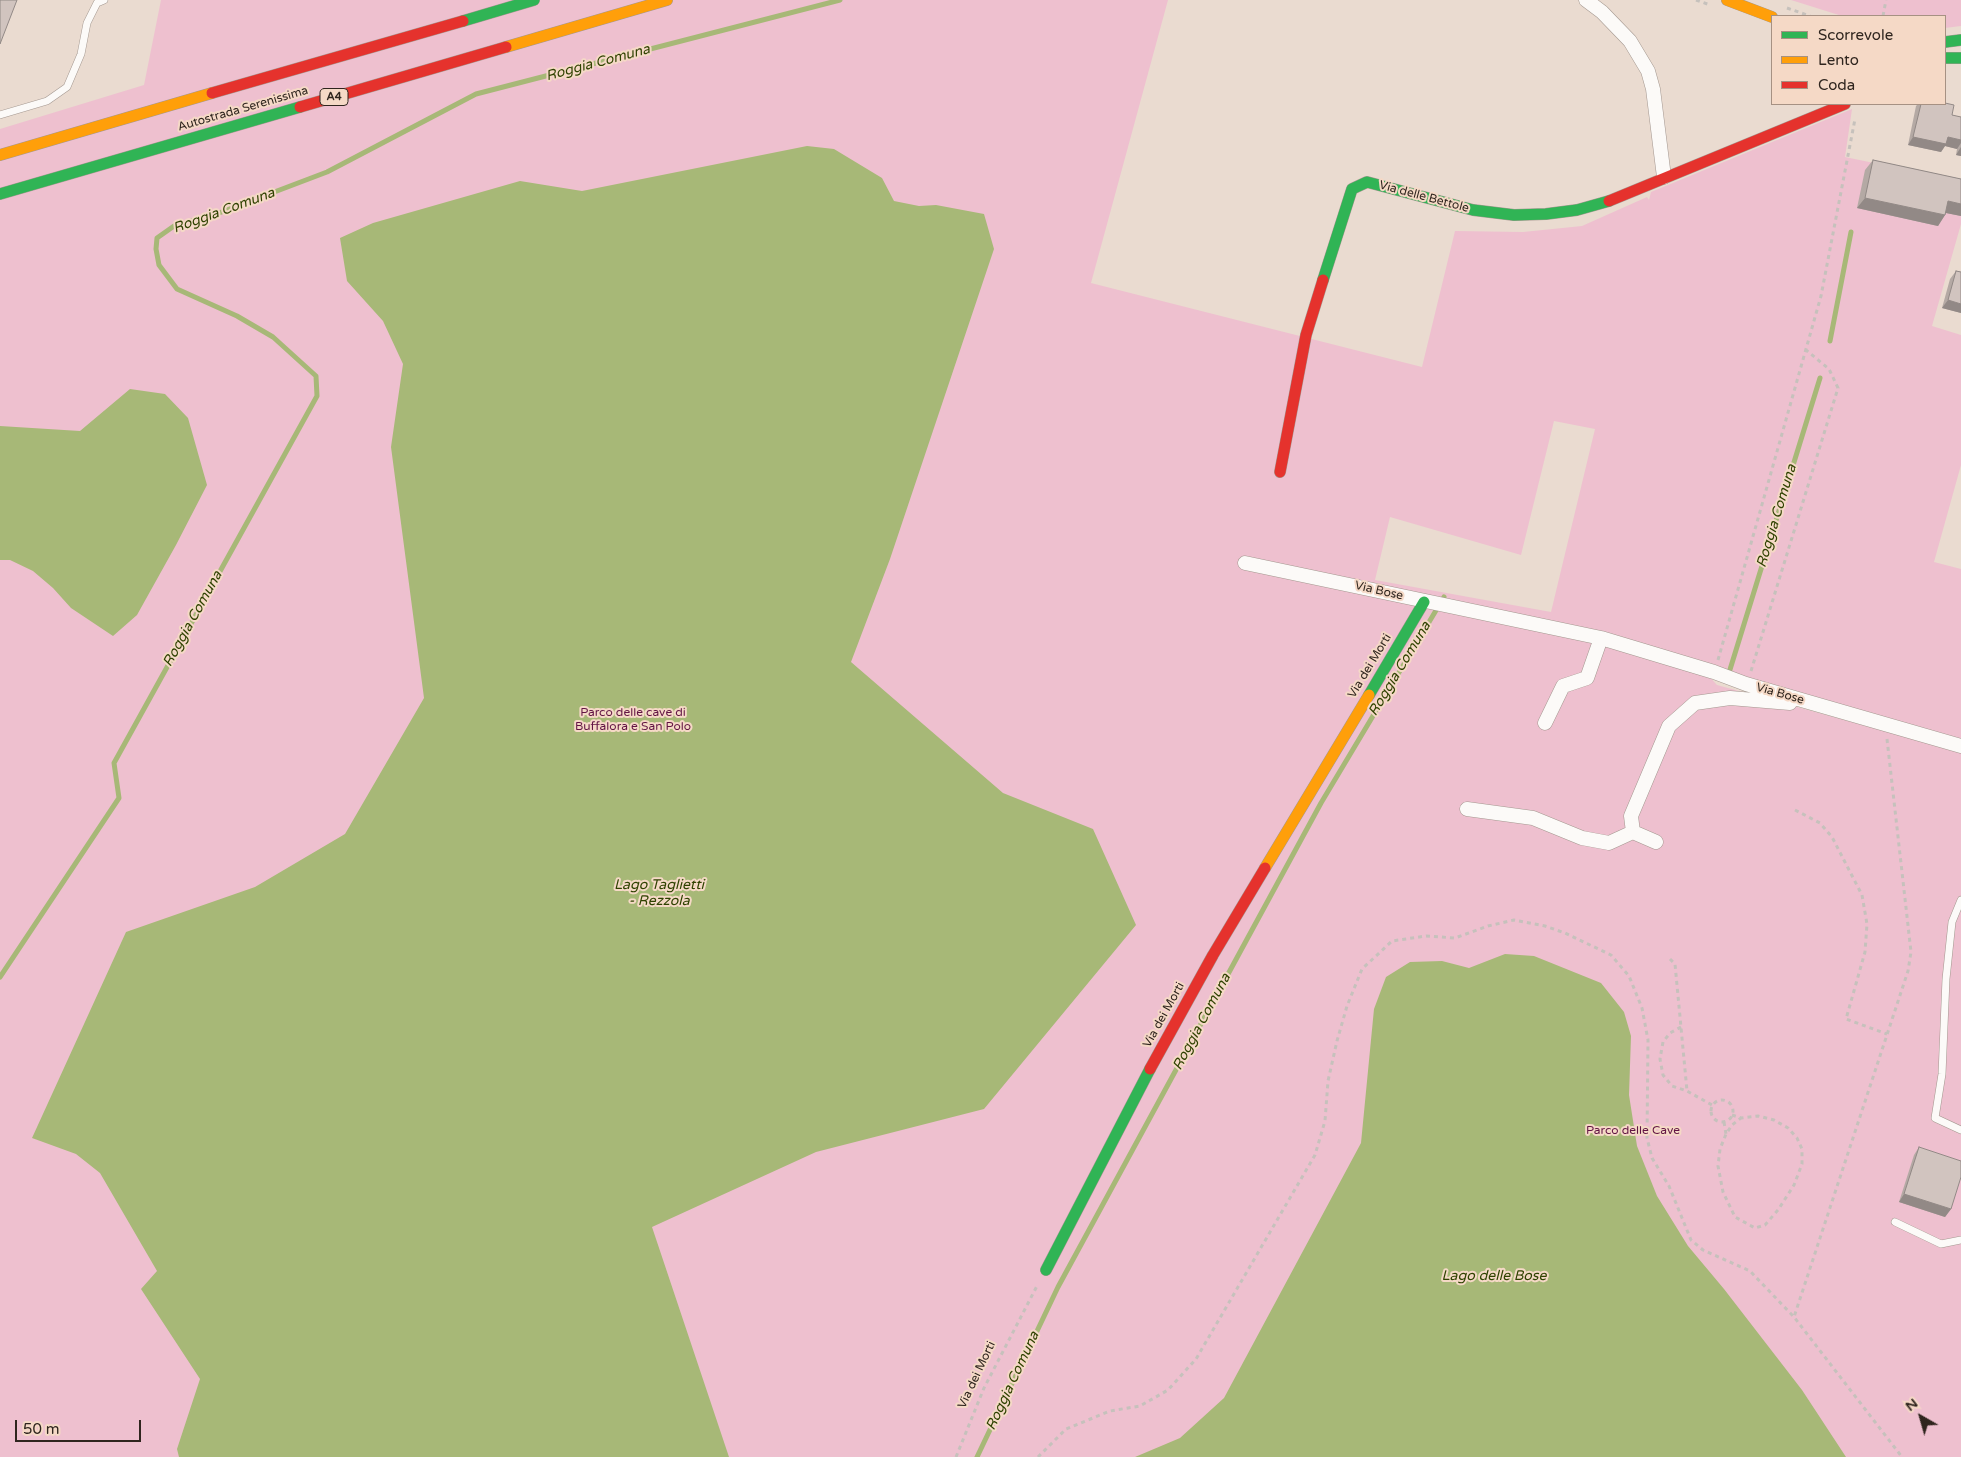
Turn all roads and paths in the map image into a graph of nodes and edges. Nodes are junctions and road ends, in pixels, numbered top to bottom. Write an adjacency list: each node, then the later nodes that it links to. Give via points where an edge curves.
1 (534, 0): 16 (main road, Autostrada Serenissima)
2 (667, 0): 18 (main road, Autostrada Serenissima / A4)
3 (1586, 0): 17 (street, via 1630,41 1648,71)
4 (1727, 0): 8 (main road)
5 (1886, 0): 7 (path)
6 (99, 1): 14 (lane, via 86,23 81,54 67,87 47,101)
7 (1883, 15)
8 (1771, 17)
9 (1961, 40): 10 (main road)
10 (1946, 42)
11 (1946, 58): 12 (main road)
12 (1961, 58)
13 (1843, 105): 17 (main road, Via delle Bettole)
14 (0, 115)
15 (1855, 118): 19 (path, via 1821,296)
16 (0, 155)
17 (1664, 177): 20 (main road, Via delle Bettole, via 1605,203 1546,214 1473,210 1366,182 1352,189 1306,335)
18 (0, 194)
19 (1806, 350): 24 (path); 25 (path, via 1829,369 1838,388)
20 (1280, 472)
21 (1245, 563): 22 (street, Via Bose)
22 (1424, 602): 23 (street, Via Bose); 47 (main road, Via dei Morti, via 1213,955 1140,1087)
23 (1601, 638): 24 (street, Via Bose); 27 (street, via 1587,678 1563,686)
24 (1714, 672): 25 (street, Via Bose)
25 (1746, 684): 26 (street, Via Bose)
26 (1824, 706): 28 (street, Via Bose); 32 (street, via 1730,698 1695,703 1669,726 1630,816)
27 (1545, 723)
28 (1887, 724): 29 (street, Via Bose); 37 (path, via 1911,952)
29 (1961, 746)
30 (1467, 809): 32 (street, via 1533,818 1582,838 1609,843)
31 (1795, 810): 37 (path, via 1820,823 1832,837 1862,894 1867,924 1865,952 1846,1019)
32 (1633, 832): 33 (street)
33 (1656, 842)
34 (1961, 900): 43 (lane, via 1952,922 1942,1074 1935,1118)
35 (1670, 959): 36 (path, via 1675,964)
36 (1681, 1027): 38 (path); 38 (path, via 1663,1042 1660,1059 1663,1075 1672,1086)
37 (1888, 1034): 48 (path)
38 (1687, 1091): 39 (path)
39 (1712, 1105): 40 (path, via 1725,1101 1732,1108); 42 (path, via 1711,1116)
40 (1732, 1115): 41 (path); 42 (path)
41 (1741, 1118): 44 (path); 44 (path, via 1758,1116 1774,1120 1788,1128 1802,1149 1802,1164 1794,1185 1778,1210 1765,1224 1755,1228 1735,1217 1723,1192 1718,1166)
42 (1724, 1122): 44 (path)
43 (1961, 1130)
44 (1726, 1134)
45 (1895, 1222): 46 (lane, via 1941,1244)
46 (1961, 1240)
47 (1046, 1270): 49 (path, Via dei Morti, via 984,1388)
48 (1794, 1317): 50 (path, via 1750,1271 1703,1250 1691,1240 1670,1186 1652,1158 1647,1138 1648,1040 1642,1008 1629,976 1611,956 1565,933 1514,920 1455,938 1426,936 1392,941 1362,968 1347,1006 1330,1073 1325,1121 1315,1155 1196,1359 1168,1390 1140,1406 1110,1411 1066,1429); 51 (path)
49 (956, 1457)
50 (1038, 1457)
51 (1902, 1457)

